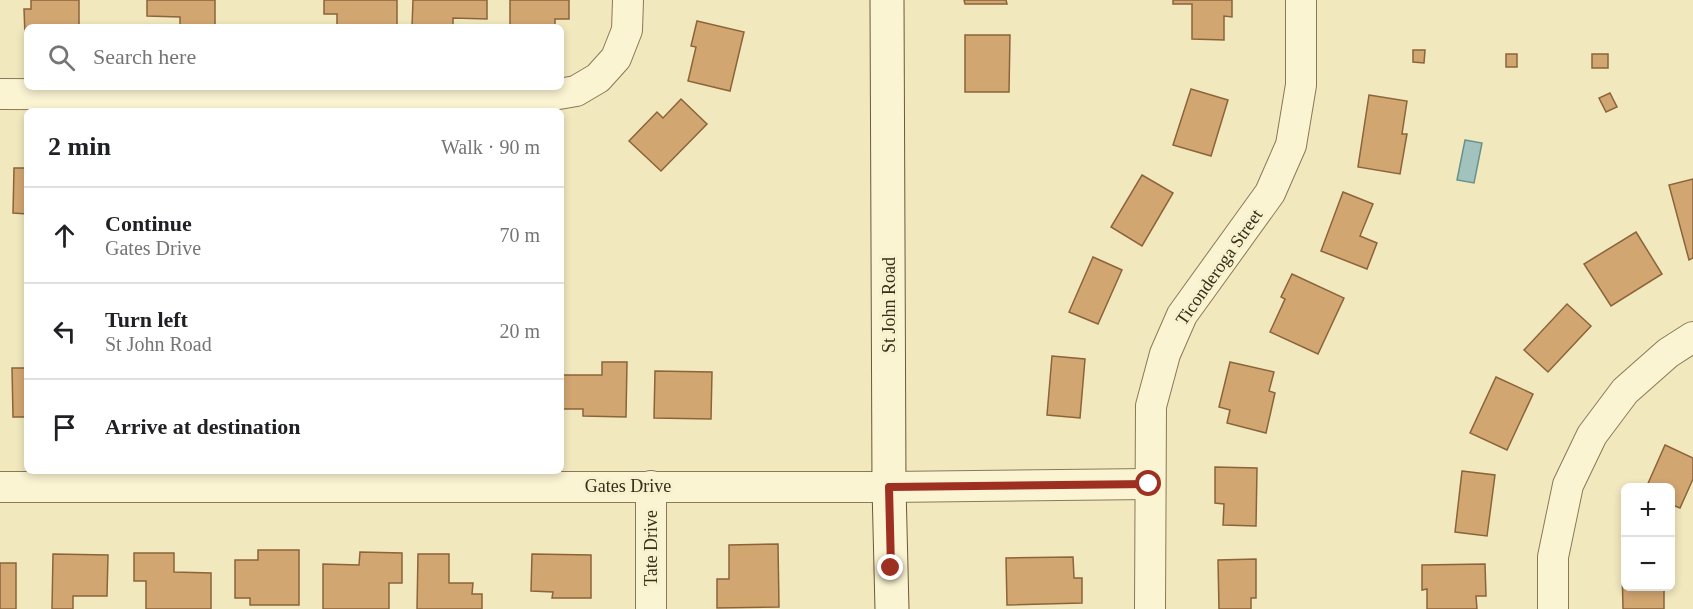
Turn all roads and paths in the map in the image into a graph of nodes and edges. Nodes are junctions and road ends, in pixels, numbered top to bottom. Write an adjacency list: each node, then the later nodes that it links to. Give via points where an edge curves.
1 (628, 0): 4 (street, via 627,30 616,58 598,78 576,91 547,96)
2 (887, 0): 9 (street, St John Road)
3 (1301, 0): 6 (street, Ticonderoga Street, via 1301,85 1291,145 1270,193 1182,315 1164,354 1151,405)
4 (0, 94)
5 (1693, 337): 13 (street, via 1668,353 1625,391 1592,435 1568,485 1553,557)
6 (1149, 484): 9 (street, Gates Drive); 12 (street, Ticonderoga Street)
7 (651, 486): 8 (street, Gates Drive); 9 (street, Gates Drive); 10 (street, Tate Drive)
8 (0, 487)
9 (889, 487): 11 (street, St John Road)
10 (651, 609)
11 (892, 609)
12 (1150, 609)
13 (1553, 609)

